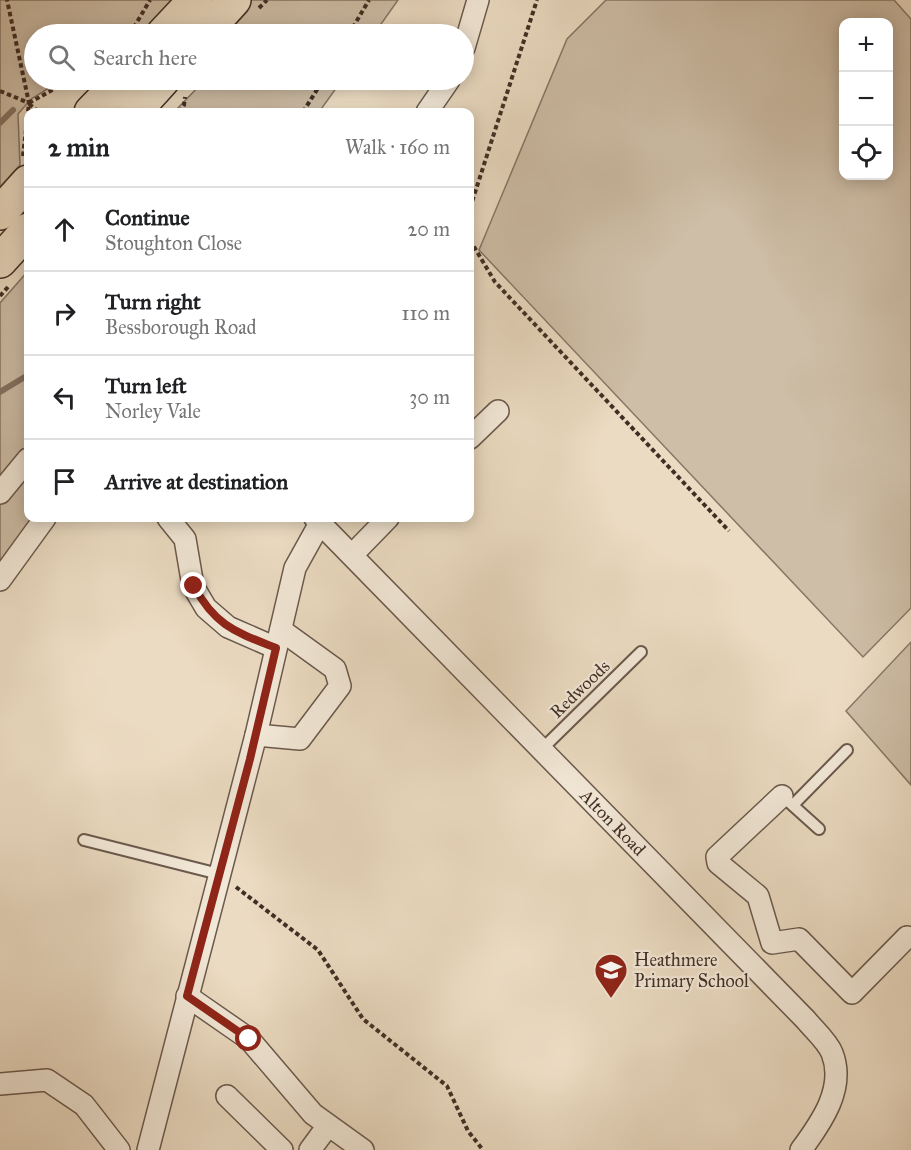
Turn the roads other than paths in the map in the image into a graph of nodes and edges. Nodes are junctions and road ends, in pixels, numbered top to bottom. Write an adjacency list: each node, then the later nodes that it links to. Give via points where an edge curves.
1 (234, 0): 5 (highway)
2 (478, 0): 6 (street)
3 (191, 1): 4 (highway)
4 (171, 24)
5 (212, 24)
6 (471, 24)
7 (112, 90): 10 (highway)
8 (168, 90): 11 (highway)
9 (442, 90): 12 (street)
10 (95, 108)
11 (140, 108)
12 (430, 108)
13 (24, 173): 14 (highway)
14 (0, 213)
15 (24, 234): 16 (highway)
16 (0, 261)
17 (498, 411): 18 (street)
18 (474, 434)
19 (24, 464): 20 (street)
20 (0, 492)
21 (42, 522): 27 (street)
22 (171, 522): 28 (street, via 185,539 194,586 206,608 228,627)
23 (317, 522): 28 (street, via 295,568)
24 (320, 522): 26 (street, Alton Road)
25 (384, 522): 26 (street)
26 (353, 554): 31 (street, Alton Road)
27 (0, 580)
28 (279, 639): 30 (street); 30 (street, via 335,669 340,686 300,739)
29 (641, 652): 31 (lane, Redwoods)
30 (256, 735): 36 (street)
31 (542, 749): 39 (street, Alton Road)
32 (848, 750): 33 (lane)
33 (788, 801): 34 (lane); 38 (street, via 717,857 718,863 758,896)
34 (819, 829)
35 (84, 840): 36 (lane)
36 (219, 873): 40 (street)
37 (907, 937): 38 (street, via 852,993 799,939)
38 (772, 943): 39 (street)
39 (749, 963): 49 (street, Alton Road, via 806,1020 831,1051 837,1071 834,1092 819,1125)
40 (187, 996): 43 (street, via 249,1039); 45 (street)
41 (0, 1084): 44 (street, via 47,1080 84,1105)
42 (227, 1096): 46 (street)
43 (327, 1127): 47 (street); 48 (street)
44 (119, 1150)
45 (148, 1150)
46 (282, 1150)
47 (310, 1150)
48 (363, 1150)
49 (801, 1150)

